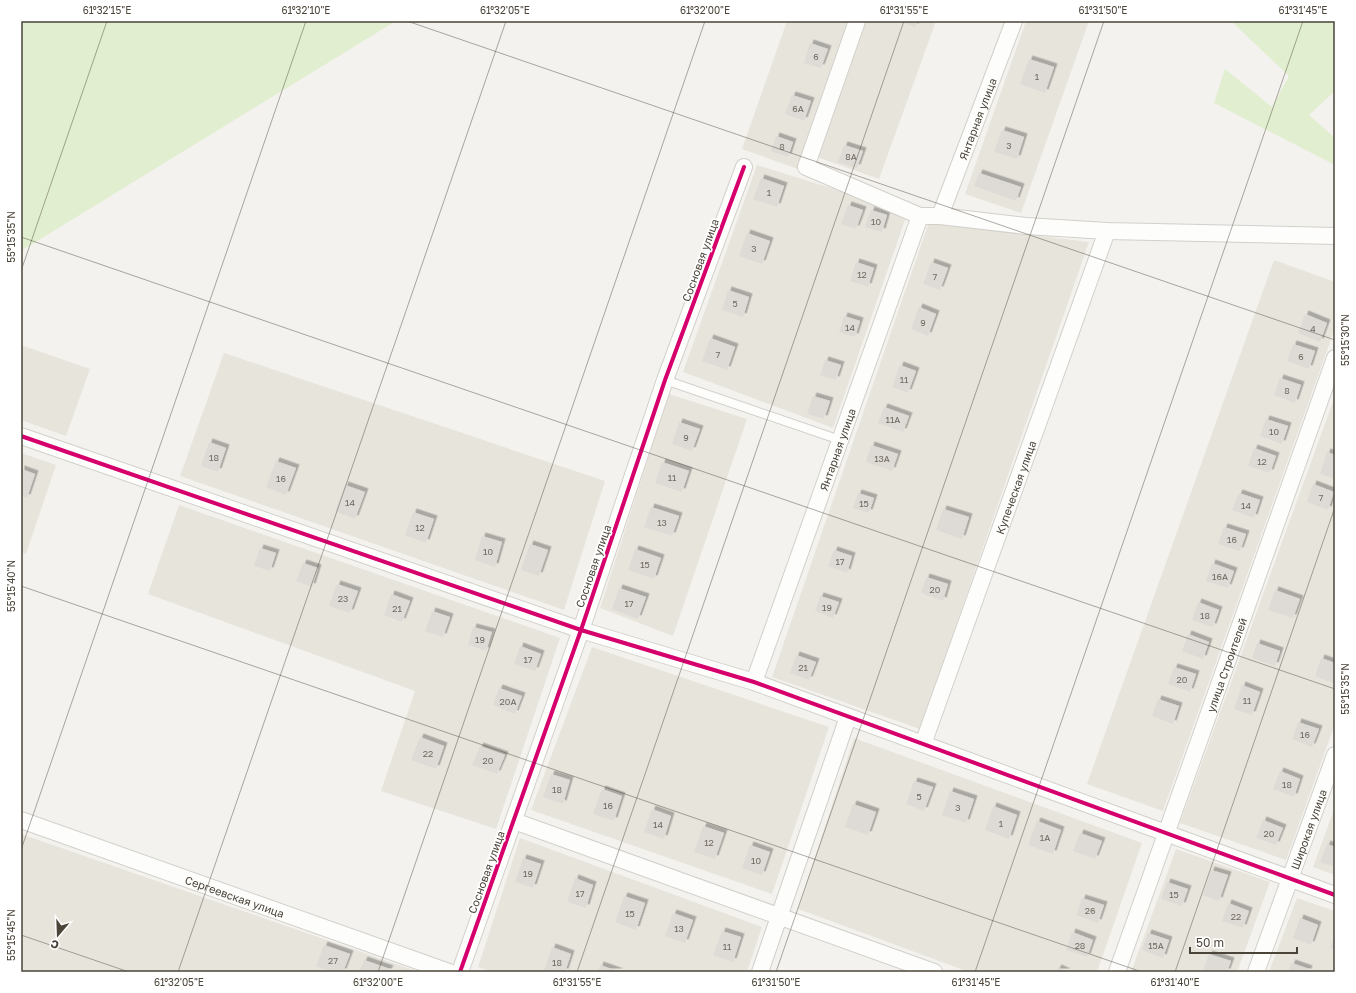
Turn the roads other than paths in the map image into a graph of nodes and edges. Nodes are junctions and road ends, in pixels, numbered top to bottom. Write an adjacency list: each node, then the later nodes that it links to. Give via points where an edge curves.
1 (857, 21): 4 (street, via 806,167)
2 (1014, 21): 5 (street, Янтарная улица)
3 (744, 167): 9 (street, Сосновая улица)
4 (920, 216): 5 (street); 11 (street, Янтарная улица)
5 (940, 216): 6 (street, via 1026,226)
6 (1107, 231): 7 (street); 15 (street, Купеческая улица)
7 (1335, 236)
8 (1335, 358): 19 (street, улица Строителей)
9 (665, 380): 11 (lane); 12 (street, Сосновая улица)
10 (21, 436): 12 (street)
11 (840, 440): 13 (street, Янтарная улица)
12 (581, 630): 13 (street); 18 (street, Сосновая улица)
13 (754, 682): 14 (street)
14 (848, 717): 15 (street); 22 (street)
15 (923, 744): 19 (street)
16 (1335, 755): 20 (street, Широкая улица)
17 (21, 820): 23 (street, Сергеевская улица)
18 (514, 821): 22 (street); 24 (street, Сосновая улица)
19 (1167, 833): 20 (street); 27 (street, улица Строителей)
20 (1290, 879): 21 (street); 28 (street, Широкая улица)
21 (1335, 895)
22 (780, 916): 25 (street); 26 (street)
23 (449, 972)
24 (460, 972)
25 (760, 972)
26 (934, 972)
27 (1117, 972)
28 (1256, 972)

